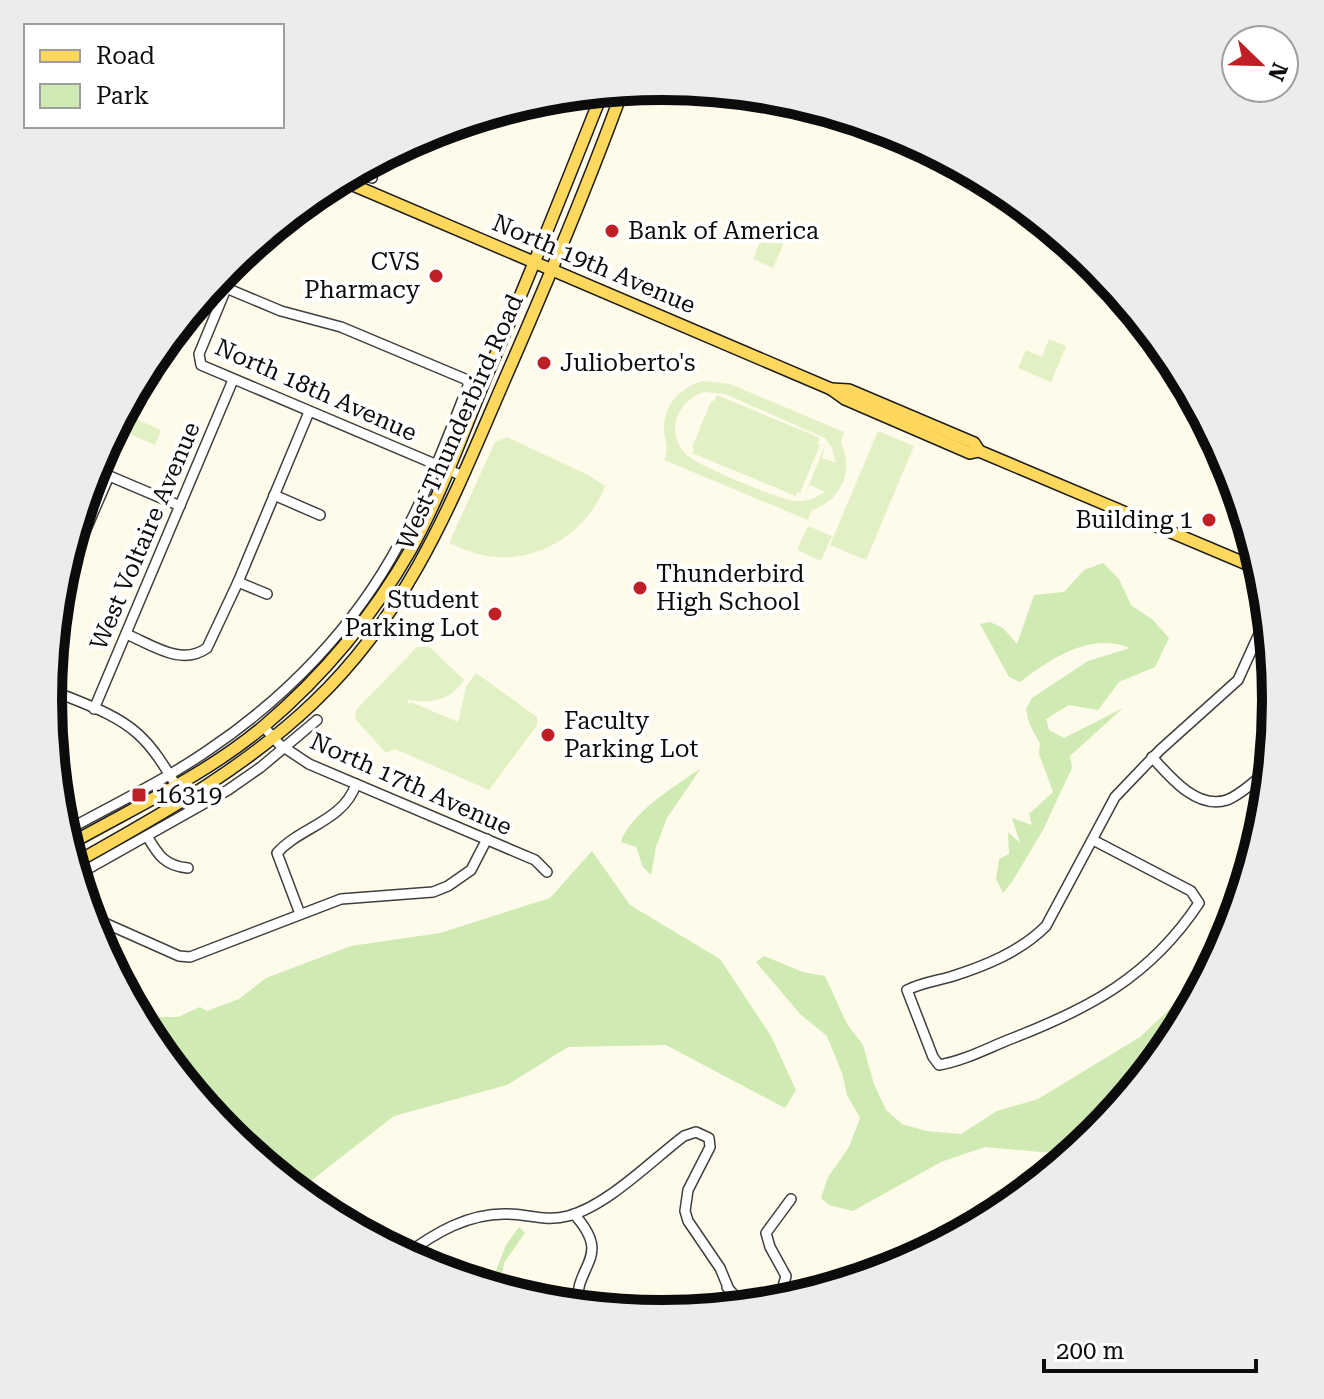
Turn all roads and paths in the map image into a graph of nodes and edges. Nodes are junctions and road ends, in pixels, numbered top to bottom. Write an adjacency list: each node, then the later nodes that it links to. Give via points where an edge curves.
1 (618, 102): 7 (main road, West Thunderbird Road)
2 (598, 104): 6 (main road, West Thunderbird Road)
3 (368, 177): 4 (street)
4 (372, 178)
5 (354, 185): 6 (main road, North 19th Avenue)
6 (535, 263): 7 (main road, North 19th Avenue); 10 (main road, West Thunderbird Road)
7 (552, 270): 11 (main road, West Thunderbird Road); 21 (main road, North 19th Avenue, via 970,453 979,451)
8 (226, 288): 9 (street, North 18th Avenue, via 198,358 203,367); 13 (street, West Thunderbird Road, via 281,311 347,329 468,382)
9 (233, 380): 12 (street, North 18th Avenue); 18 (street, West Voltaire Avenue)
10 (482, 388): 11 (main road); 13 (main road, West Thunderbird Road)
11 (498, 395): 16 (main road, West Thunderbird Road)
12 (309, 412): 13 (street, North 18th Avenue); 17 (street)
13 (442, 467): 16 (street, North 18th Avenue); 29 (main road, West Thunderbird Road, via 417,538 384,593 347,644); 34 (street, West Thunderbird Road, via 389,561 326,647 248,721)
14 (106, 475): 15 (street)
15 (109, 476): 18 (street); 20 (street)
16 (463, 476): 30 (main road, West Thunderbird Road, via 425,557 384,622 330,686)
17 (274, 495): 19 (street); 22 (street)
18 (180, 506): 24 (street, West Voltaire Avenue)
19 (320, 515)
20 (89, 522)
21 (1246, 564)
22 (238, 582): 23 (street); 24 (street, via 214,637 199,654 180,656)
23 (267, 594)
24 (126, 634): 27 (street, West Voltaire Avenue)
25 (1259, 643): 32 (street, via 1238,680)
26 (62, 695): 27 (street)
27 (94, 709): 34 (street, via 140,736)
28 (317, 720): 31 (street)
29 (263, 726): 30 (street, North 17th Avenue); 34 (main road, West Thunderbird Road, via 230,751)
30 (274, 737): 31 (street, North 17th Avenue); 37 (main road, West Thunderbird Road)
31 (285, 748): 35 (street, North 17th Avenue); 40 (street, via 228,790)
32 (1152, 757): 36 (street, via 1183,788 1212,801); 43 (street, via 1115,797)
33 (1257, 778): 36 (street)
34 (172, 780): 37 (street); 39 (street, West Thunderbird Road); 41 (main road, West Thunderbird Road)
35 (356, 784): 42 (street, North 17th Avenue); 48 (street, via 341,809 277,853)
36 (1230, 799): 38 (street)
37 (185, 800): 44 (main road, West Thunderbird Road)
38 (1236, 811)
39 (76, 826)
40 (147, 836): 45 (street, via 164,861); 46 (street)
41 (79, 838)
42 (487, 839): 47 (street, North 17th Avenue, via 535,860); 48 (street, via 471,870 448,886 433,892 341,899)
43 (1093, 840): 43 (street, via 1191,891 1199,903 1154,959 1112,992 1051,1024 939,1065 907,990 981,966 1034,937 1056,911)
44 (83, 858)
45 (188, 868)
46 (87, 870)
47 (547, 872)
48 (300, 914): 49 (street, via 197,956 179,956)
49 (106, 924)
50 (791, 1199): 53 (street, via 766,1233 786,1276)
51 (574, 1214): 52 (street, via 469,1220); 54 (street, via 587,1229 593,1248); 55 (street, via 593,1207 684,1136 702,1133 710,1147 688,1190 685,1211)
52 (417, 1247)
53 (783, 1287)
54 (578, 1293)
55 (733, 1295)

